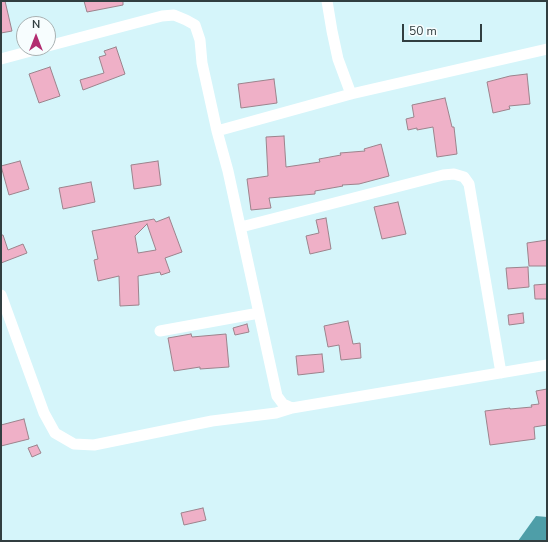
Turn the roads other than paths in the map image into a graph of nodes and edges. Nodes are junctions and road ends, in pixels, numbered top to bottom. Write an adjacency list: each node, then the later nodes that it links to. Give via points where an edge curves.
1 (327, 1): 7 (street, via 338,59)
2 (56, 44): 8 (street, via 162,16 174,15 186,20 195,26 200,40 202,64)
3 (547, 49): 4 (street); 7 (street)
4 (547, 53)
5 (16, 55): 6 (street)
6 (1, 59)
7 (351, 94): 8 (street)
8 (217, 131): 9 (street)
9 (240, 226): 11 (street); 14 (street, via 443,175 454,174 464,177 469,184)
10 (1, 295): 15 (street, via 44,413 55,433 74,444 94,445)
11 (259, 313): 12 (street); 15 (street, via 277,396 283,404)
12 (160, 331)
13 (547, 365): 14 (street)
14 (501, 372): 15 (street)
15 (292, 408)

